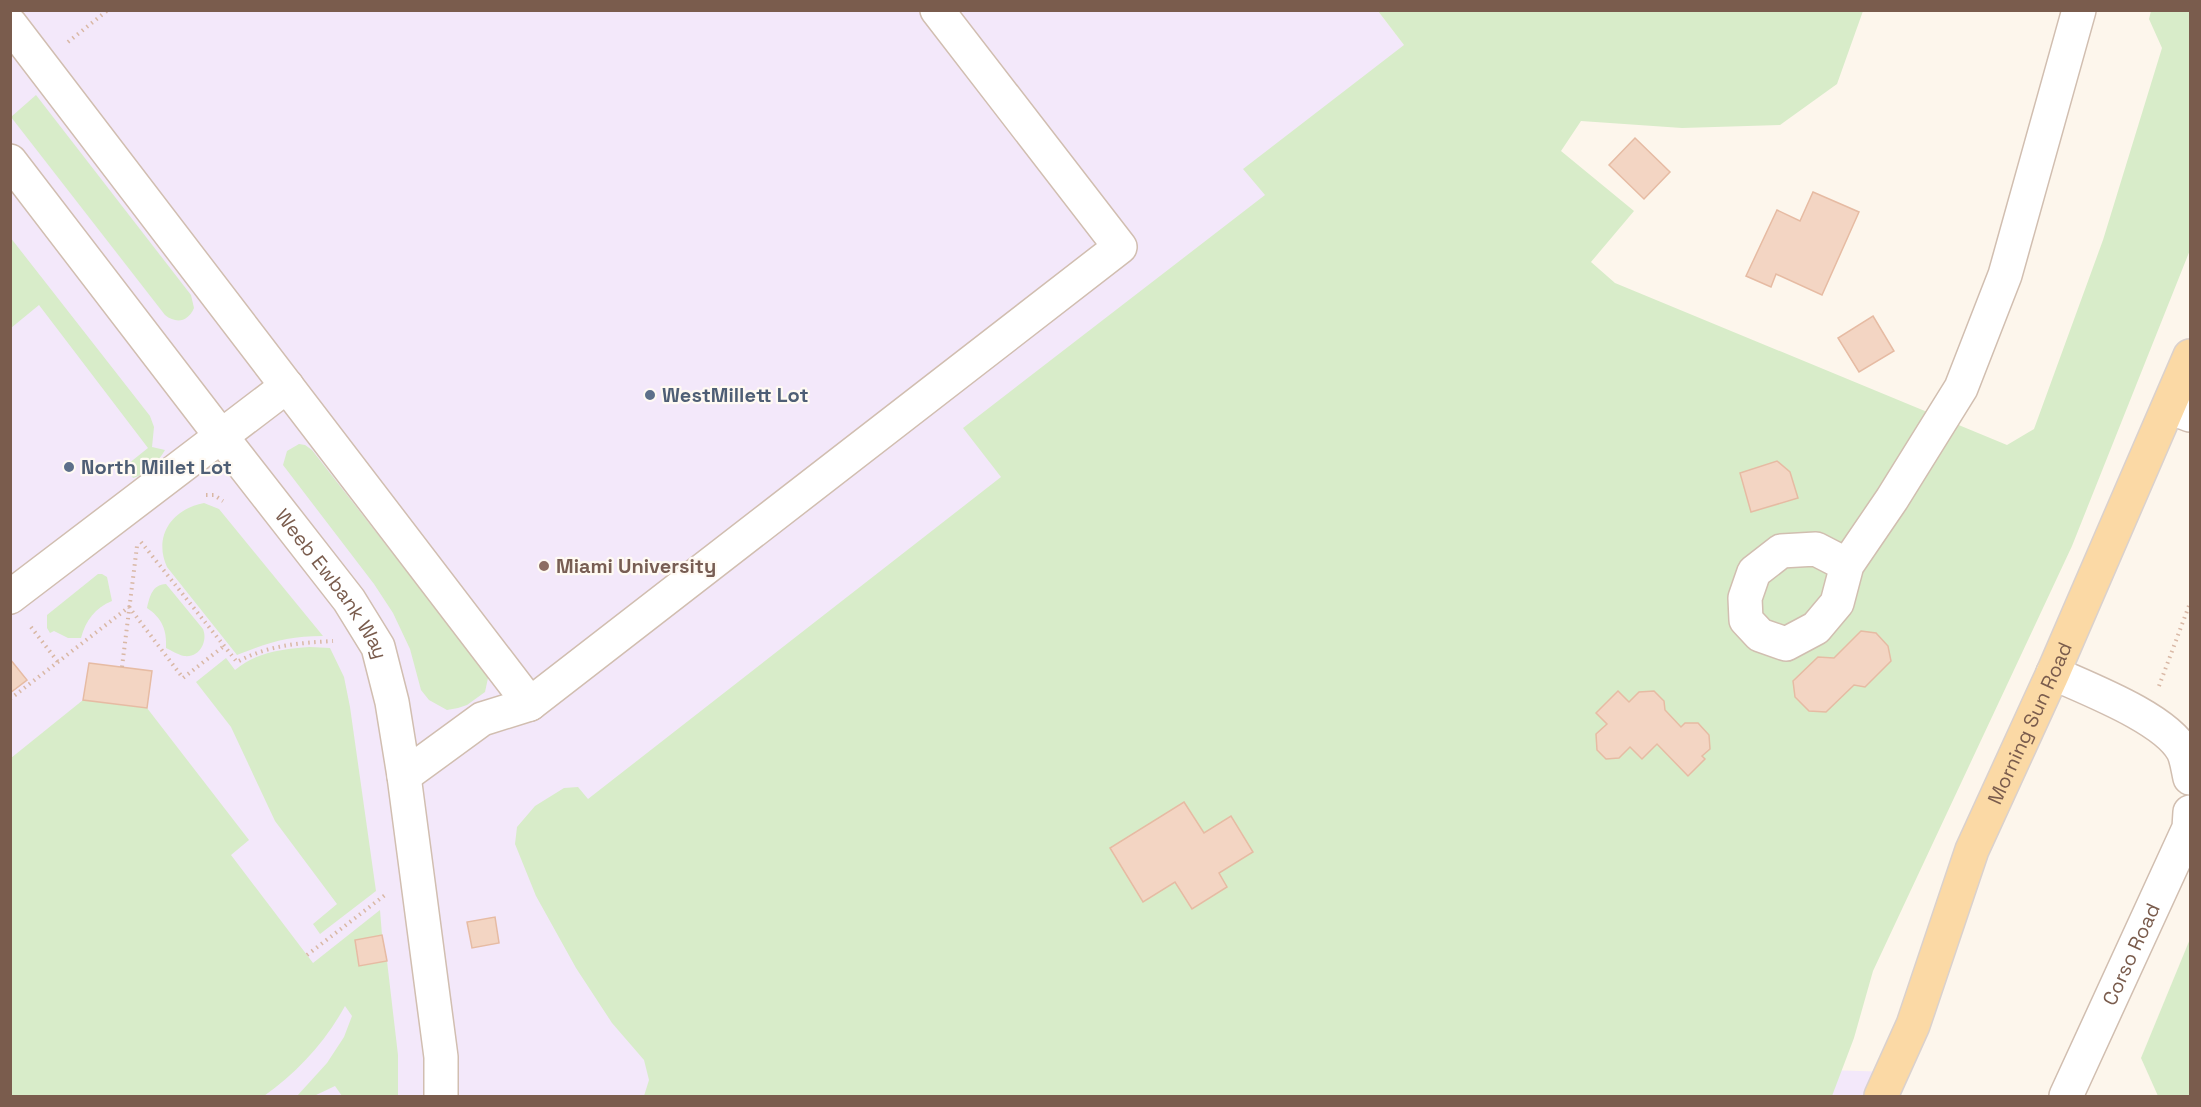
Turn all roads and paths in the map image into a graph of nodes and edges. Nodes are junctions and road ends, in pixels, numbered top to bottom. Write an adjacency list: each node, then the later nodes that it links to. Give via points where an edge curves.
1 (937, 10): 23 (street, via 1120,248)
2 (2079, 10): 13 (street, via 2005,275 1961,388)
3 (10, 24): 6 (street)
4 (10, 161): 8 (street, Weeb Ewbank Way)
5 (2190, 356): 7 (main road, Morning Sun Road)
6 (287, 386): 8 (street); 23 (street)
7 (2180, 411): 21 (main road, Morning Sun Road)
8 (221, 436): 16 (street); 25 (street, Weeb Ewbank Way, via 349,600 378,647)
9 (202, 495): 10 (path, via 214,495)
10 (230, 507)
11 (138, 539): 12 (path); 15 (path); 18 (path)
12 (129, 546)
13 (1848, 565)
14 (2190, 603): 24 (path)
15 (129, 607): 18 (path, via 183,678); 19 (path); 20 (path)
16 (19, 609): 19 (path)
17 (329, 634): 18 (path, via 334,641 284,644 237,662)
18 (224, 646)
19 (58, 662): 22 (path)
20 (122, 667)
21 (2053, 673): 24 (street); 34 (main road, Morning Sun Road, via 1972,850 1913,1025)
22 (10, 699)
23 (530, 704): 25 (street, via 482,719)
24 (2147, 718): 26 (street, via 2182,751)
25 (404, 776): 28 (street, Weeb Ewbank Way)
26 (2190, 778)
27 (2190, 812): 35 (street, Corso Road, via 2189,828)
28 (415, 871): 30 (path); 33 (street, Weeb Ewbank Way, via 441,1058)
29 (382, 884): 30 (path)
30 (383, 896): 31 (path); 32 (path)
31 (385, 908)
32 (307, 955)
33 (441, 1096)
34 (1881, 1096)
35 (2066, 1096)

